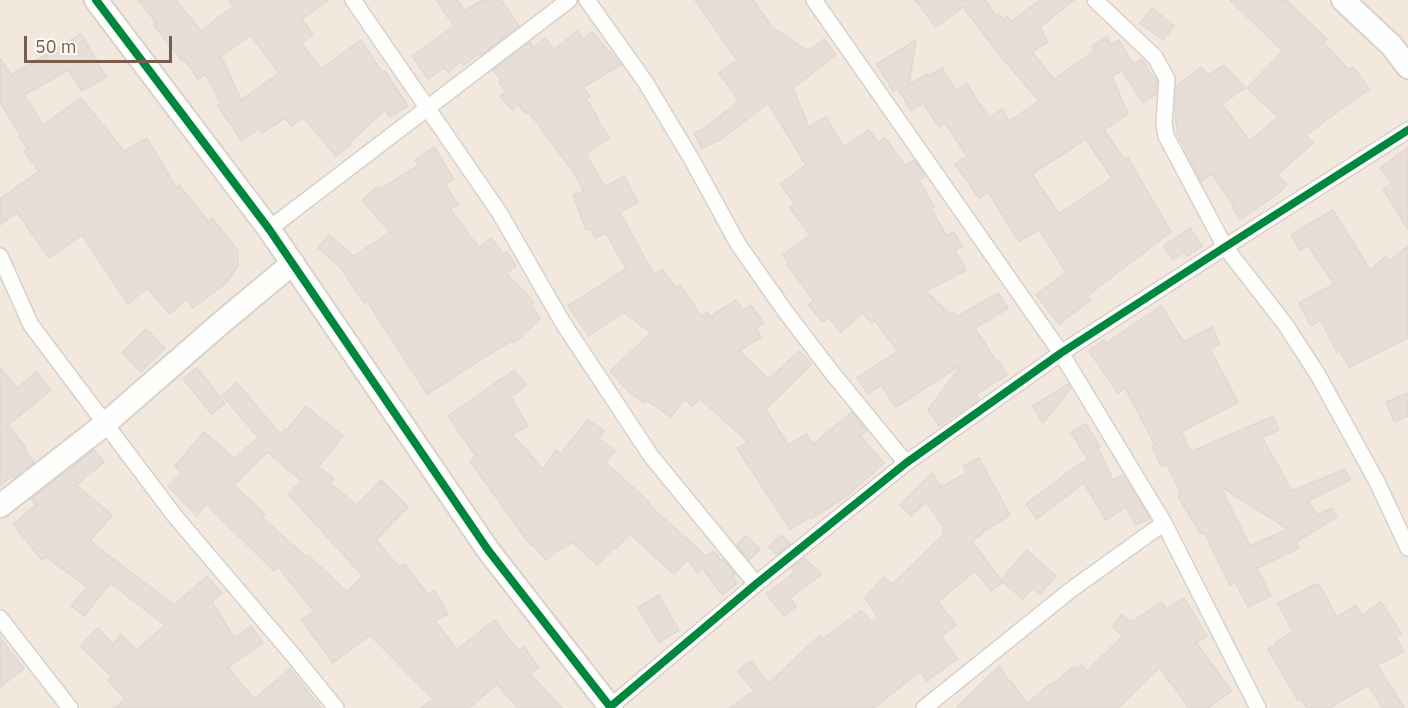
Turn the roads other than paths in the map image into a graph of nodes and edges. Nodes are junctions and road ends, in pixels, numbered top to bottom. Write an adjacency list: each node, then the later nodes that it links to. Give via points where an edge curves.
1 (96, 0): 11 (street)
2 (353, 0): 9 (street)
3 (569, 0): 9 (street)
4 (587, 0): 17 (street, via 646,83 738,244 833,374)
5 (814, 0): 15 (street)
6 (1095, 0): 12 (street, via 1155,57 1167,79 1167,136)
7 (1343, 0): 8 (street, via 1391,45)
8 (1408, 67)
9 (428, 107): 11 (street); 21 (street, via 499,212 563,323 651,456)
10 (1408, 130): 12 (street)
11 (269, 230): 14 (street)
12 (1225, 247): 15 (street); 20 (street, via 1285,324 1318,375)
13 (0, 256): 16 (street, via 31,325)
14 (293, 263): 16 (street); 26 (street, via 488,550)
15 (1061, 353): 17 (street); 19 (street)
16 (105, 424): 18 (street); 25 (street, via 174,515)
17 (906, 463): 21 (street)
18 (0, 506)
19 (1164, 523): 23 (street); 27 (street, via 1072,589)
20 (1408, 548)
21 (756, 584): 26 (street)
22 (0, 618): 24 (street)
23 (1253, 706)
24 (70, 708)
25 (336, 708)
26 (611, 708)
27 (924, 708)

